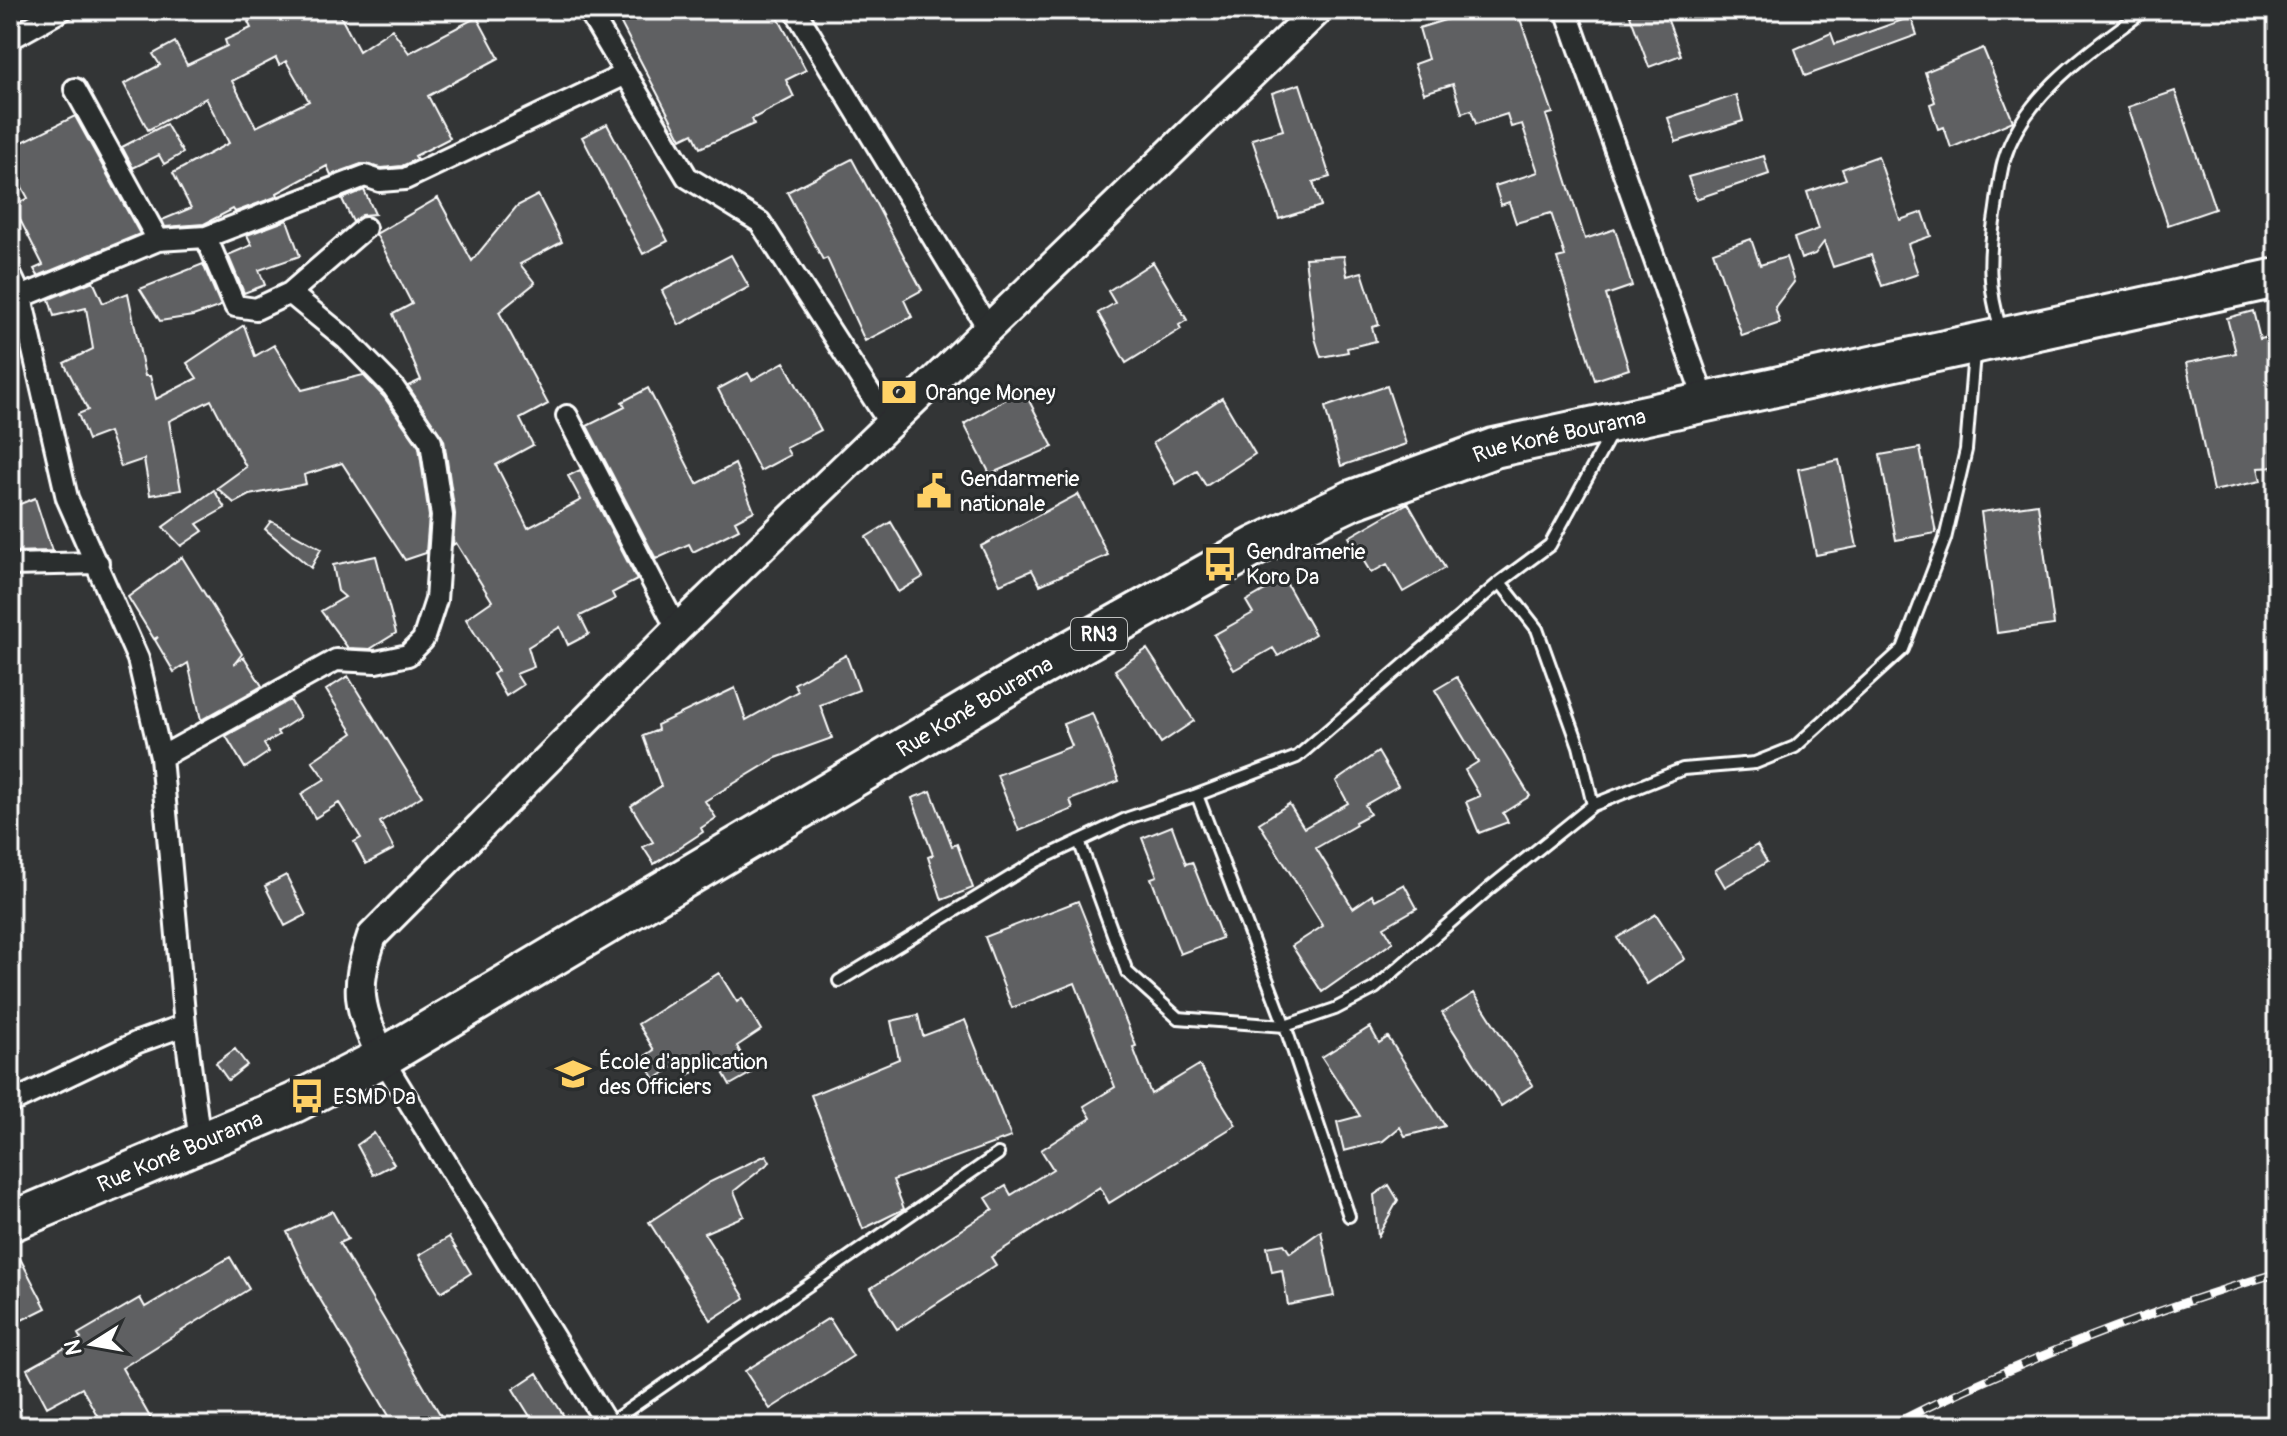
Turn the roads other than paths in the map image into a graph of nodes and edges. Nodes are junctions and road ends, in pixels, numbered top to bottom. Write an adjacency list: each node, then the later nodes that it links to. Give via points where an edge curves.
1 (62, 10): 7 (street)
2 (588, 10): 8 (street)
3 (795, 10): 17 (street)
4 (1318, 10): 17 (street)
5 (1566, 10): 19 (street)
6 (2145, 10): 18 (lane, via 2073,64 2022,121 2004,159 1990,245)
7 (10, 39)
8 (626, 74): 11 (street, via 405,179 365,176); 22 (street, via 687,177 760,222)
9 (75, 89): 12 (street)
10 (365, 228): 15 (street)
11 (206, 237): 12 (street); 15 (street, via 235,306 256,309)
12 (158, 240): 16 (street)
13 (10, 274): 16 (street)
14 (2277, 278): 18 (highway, Rue Koné Bourama / RN3)
15 (290, 293): 27 (street, via 393,387 431,442 442,516 436,600 423,640 408,655 376,662 336,660)
16 (21, 297): 23 (street, via 67,498)
17 (988, 328): 22 (street)
18 (1989, 340): 19 (highway, Rue Koné Bourama / RN3); 29 (lane, via 1945,539 1903,649 1795,747 1755,763 1683,769)
19 (1705, 401): 21 (highway, Rue Koné Bourama / RN3)
20 (567, 416): 26 (street)
21 (1618, 421): 25 (lane, via 1550,545); 34 (highway, Rue Koné Bourama / RN3, via 1494,448 1422,472 1256,546 1026,675)
22 (890, 424): 26 (street)
23 (98, 563): 24 (street); 27 (street, via 138,659)
24 (10, 565)
25 (1500, 582): 28 (lane, via 1297,757); 29 (lane, via 1537,629 1571,721)
26 (677, 629): 34 (street, via 372,936 360,972 360,1010)
27 (161, 757): 32 (street)
28 (1197, 795): 30 (lane); 33 (lane)
29 (1593, 805): 33 (lane, via 1375,988)
30 (1079, 841): 31 (lane); 33 (lane, via 1127,972 1178,1018)
31 (839, 981)
32 (185, 1025): 35 (street); 36 (street)
33 (1285, 1026): 38 (lane)
34 (382, 1058): 36 (highway, Rue Koné Bourama / RN3); 40 (street)
35 (10, 1103)
36 (200, 1143): 39 (highway, Rue Koné Bourama / RN3)
37 (998, 1154): 40 (lane)
38 (1349, 1216)
39 (10, 1222)
40 (606, 1425)

